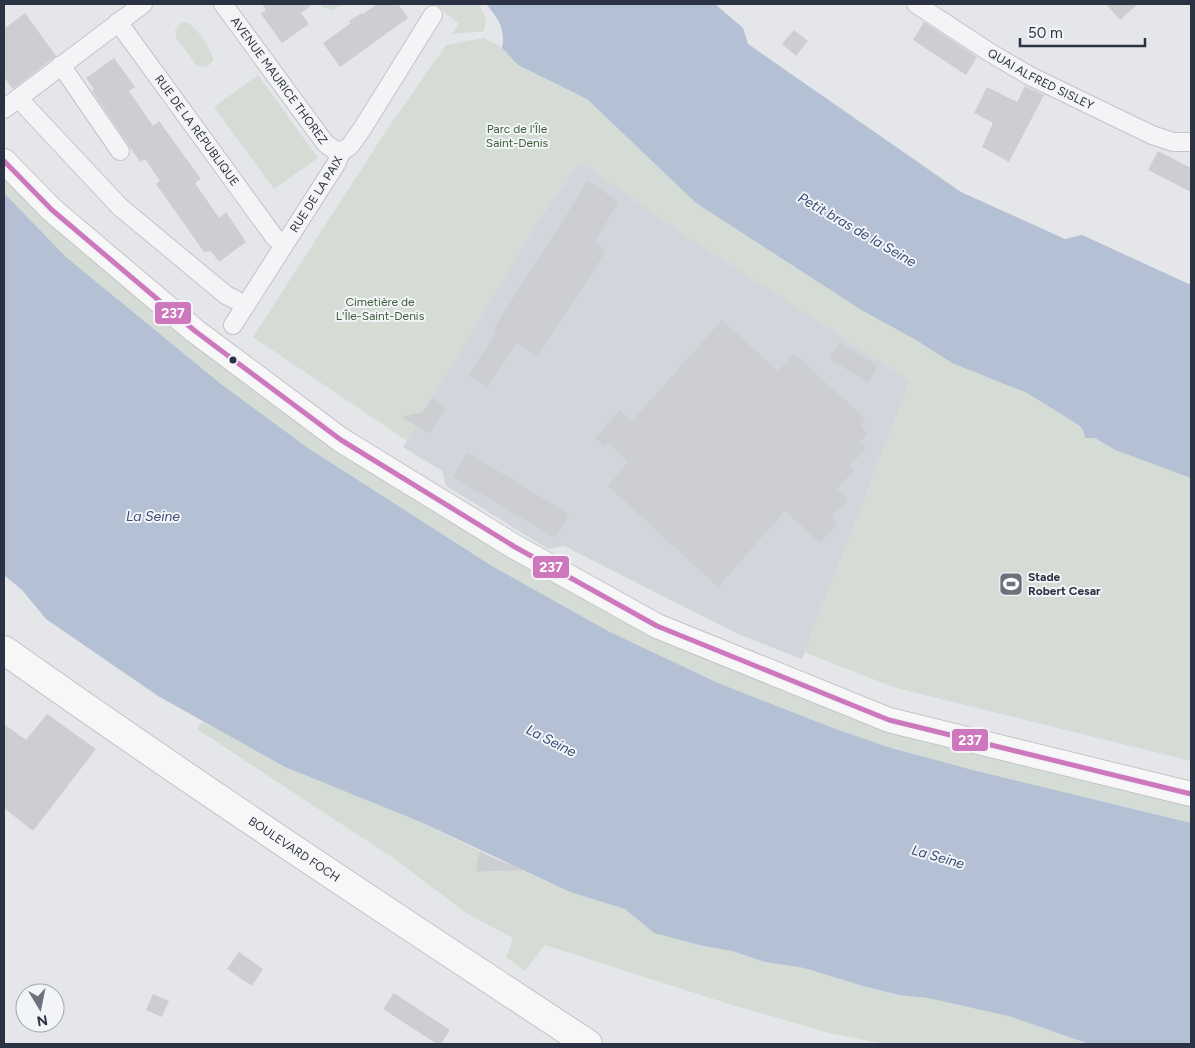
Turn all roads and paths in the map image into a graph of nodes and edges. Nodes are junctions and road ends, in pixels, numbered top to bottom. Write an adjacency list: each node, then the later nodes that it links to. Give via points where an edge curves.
1 (143, 4): 5 (street)
2 (223, 4): 11 (street, AVENUE MAURICE THOREZ, via 325,143)
3 (916, 4): 9 (street, QUAI ALFRED SISLEY, via 1028,75 1152,136 1173,142)
4 (433, 15): 11 (street, RUE DE LA PAIX, via 362,129 350,146)
5 (118, 22): 6 (street); 13 (street, RUE DE LA RÉPUBLIQUE)
6 (61, 65): 7 (street); 10 (street)
7 (18, 98): 8 (street); 14 (street, via 120,207)
8 (4, 109)
9 (1191, 142)
10 (120, 151)
11 (341, 152): 15 (street, RUE DE LA PAIX)
12 (4, 161): 15 (street, via 52,210)
13 (275, 238)
14 (236, 300)
15 (217, 349): 17 (street, via 341,440 515,547 657,626 889,720)
16 (4, 650): 18 (main road, BOULEVARD FOCH, via 286,846)
17 (1191, 794)
18 (588, 1044)

